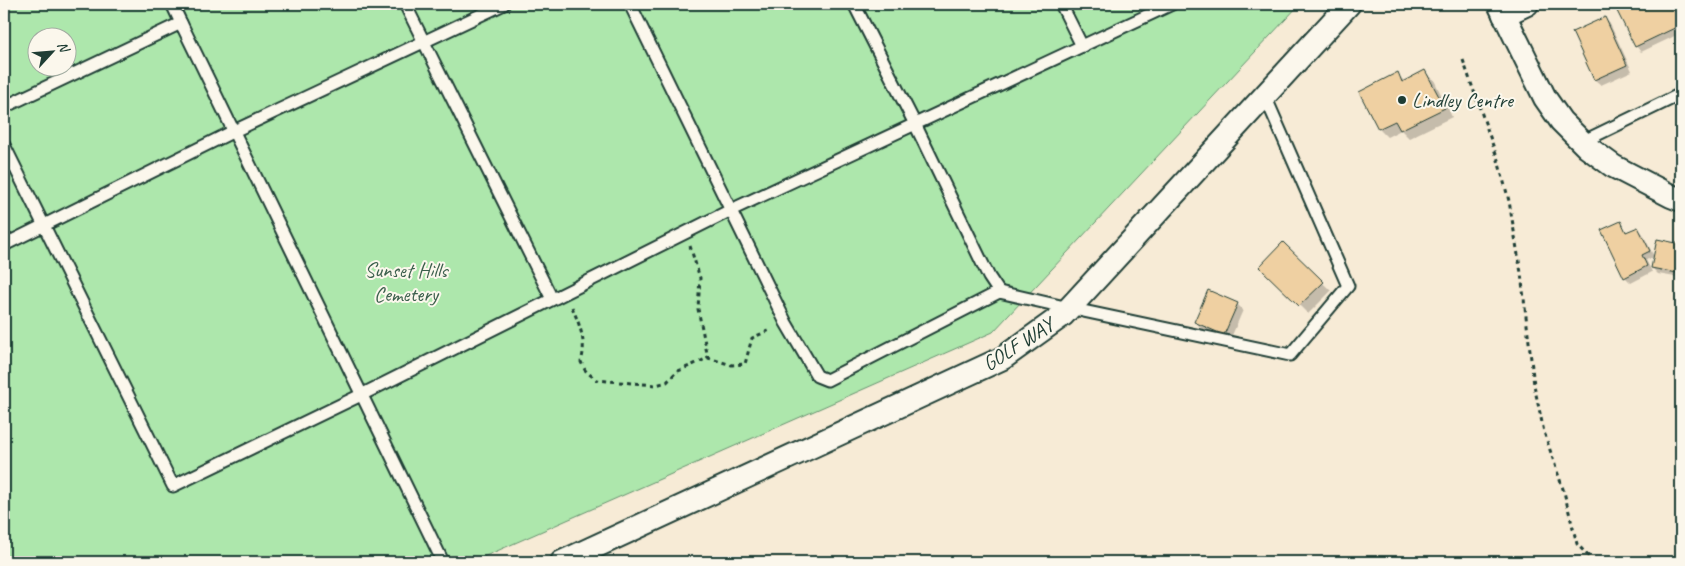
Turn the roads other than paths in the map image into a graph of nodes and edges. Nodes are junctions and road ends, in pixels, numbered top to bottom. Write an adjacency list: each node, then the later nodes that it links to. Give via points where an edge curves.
1 (172, 4): 11 (lane)
2 (405, 4): 12 (lane)
3 (504, 4): 12 (lane)
4 (630, 4): 22 (lane)
5 (854, 4): 17 (lane)
6 (1061, 4): 13 (lane)
7 (1172, 4): 13 (lane)
8 (1349, 4): 15 (street, GOLF WAY)
9 (1527, 4): 10 (street)
10 (1502, 9): 19 (street, via 1545,98 1561,121)
11 (181, 23): 16 (lane); 18 (lane)
12 (424, 42): 18 (lane); 26 (lane)
13 (1082, 46): 17 (lane)
14 (1681, 94): 19 (lane)
15 (1265, 96): 27 (street, GOLF WAY); 27 (lane, via 1348,286 1290,355)
16 (4, 107)
17 (915, 124): 22 (lane); 25 (lane)
18 (234, 131): 23 (lane); 28 (lane)
19 (1582, 142): 21 (street, via 1613,166)
20 (4, 146): 23 (lane)
21 (1681, 200)
22 (731, 210): 25 (lane, via 786,323 817,376 827,380); 26 (lane)
23 (43, 226): 24 (lane); 28 (lane, via 173,486)
24 (4, 245)
25 (999, 292): 27 (lane)
26 (552, 299): 28 (lane)
27 (1069, 308): 30 (street, GOLF WAY, via 1004,358)
28 (361, 395): 29 (lane)
29 (443, 562)
30 (562, 562)

